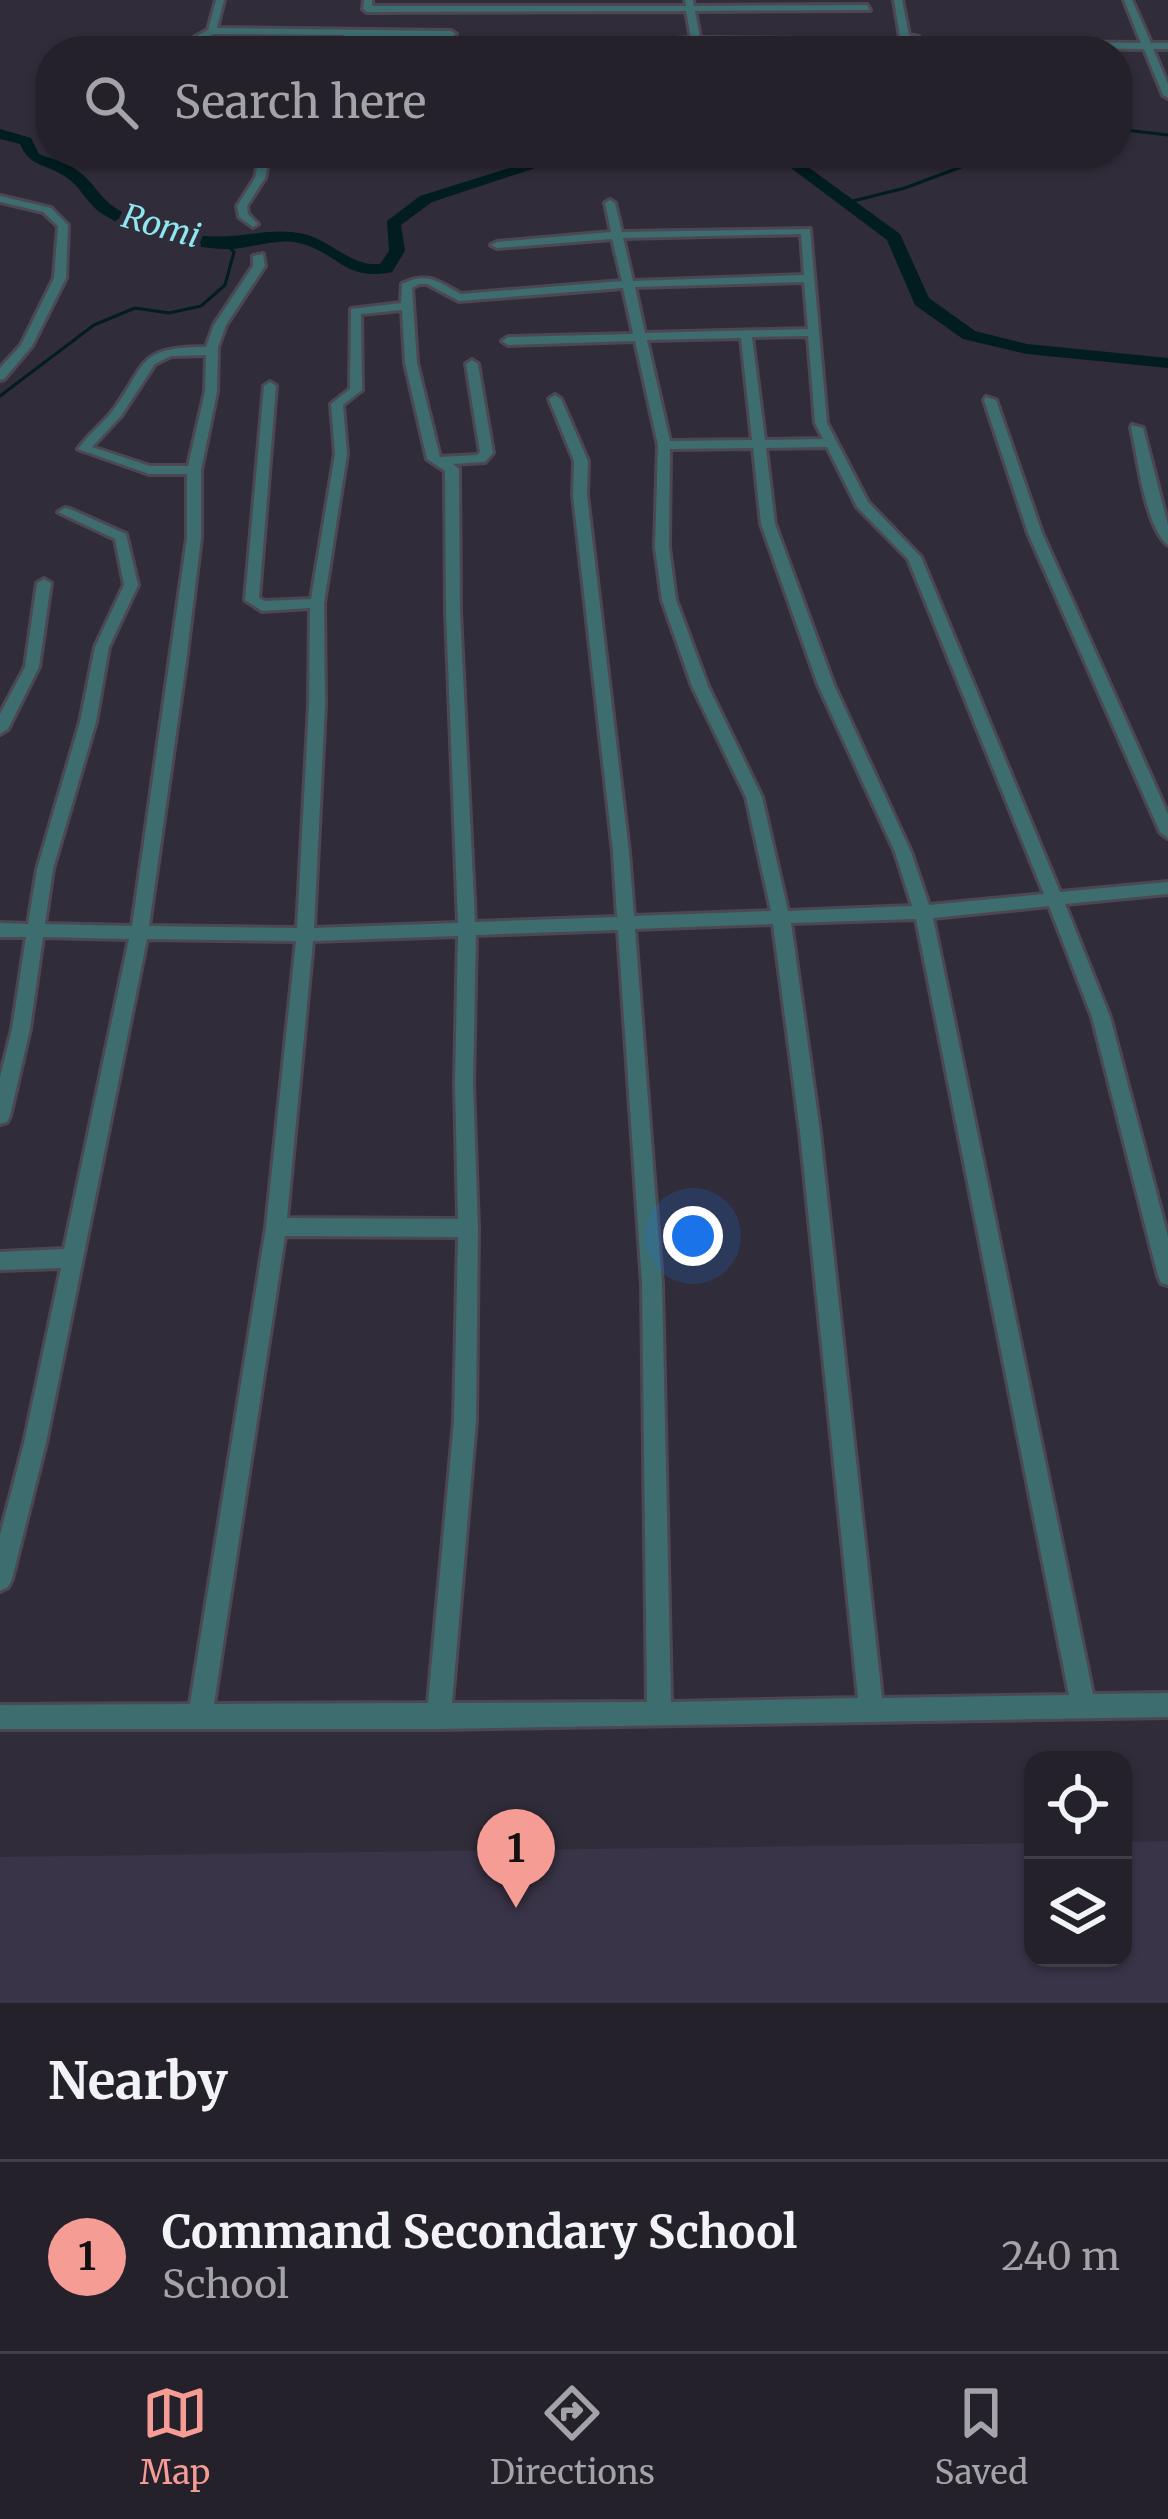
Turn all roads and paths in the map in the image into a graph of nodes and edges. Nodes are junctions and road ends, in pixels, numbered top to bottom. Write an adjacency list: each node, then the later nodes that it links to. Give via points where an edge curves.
1 (220, 0): 7 (street)
2 (368, 0): 5 (street, via 367,8)
3 (898, 0): 13 (street)
4 (1128, 0): 15 (street)
5 (689, 4): 6 (street); 12 (street)
6 (867, 8)
7 (212, 31): 8 (street); 10 (street)
8 (352, 32): 9 (street); 11 (street)
9 (451, 34)
10 (202, 36)
11 (348, 36)
12 (695, 36)
13 (905, 36)
14 (1132, 45): 15 (street)
15 (1149, 45): 16 (street); 17 (street)
16 (1168, 46)
17 (1168, 95)
18 (262, 168): 21 (street, via 242,206)
19 (0, 200): 34 (street, via 47,210 63,225 60,278 26,346)
20 (610, 203): 22 (street)
21 (253, 224)
22 (620, 236): 23 (street); 25 (street, via 801,229); 26 (street)
23 (497, 245)
24 (259, 256): 32 (street)
25 (808, 278): 26 (street); 28 (street)
26 (631, 284): 27 (street, via 459,298 439,282 412,281); 30 (street)
27 (407, 306): 42 (street, via 419,405); 47 (street, via 360,307 352,315 356,390 337,404 340,473)
28 (811, 332): 29 (street); 39 (street)
29 (746, 333): 30 (street); 41 (street)
30 (640, 337): 31 (street); 40 (street)
31 (508, 341)
32 (212, 351): 43 (street); 43 (street, via 168,350 148,360 117,413 84,448 149,470)
33 (472, 364): 42 (street, via 488,453)
34 (0, 376)
35 (271, 386): 47 (street, via 252,600)
36 (555, 400): 54 (street, via 581,461)
37 (990, 400): 49 (street, via 1035,533)
38 (1136, 428): 45 (street)
39 (830, 443): 41 (street); 51 (street, via 862,504 914,557)
40 (664, 445): 41 (street); 53 (street, via 669,600 754,797)
41 (758, 446): 52 (street, via 768,524)
42 (438, 461): 55 (street, via 452,469)
43 (194, 470): 56 (street, via 194,538)
44 (65, 512): 58 (street, via 121,537 131,585 102,646)
45 (1168, 541)
46 (44, 583): 48 (street, via 32,667)
47 (317, 603): 59 (street)
48 (0, 729)
49 (1168, 832)
50 (1168, 888): 51 (street)
51 (1055, 898): 52 (street); 63 (street, via 1101,1017)
52 (923, 912): 53 (street); 70 (street)
53 (781, 916): 54 (street); 69 (street)
54 (626, 921): 55 (street); 71 (street, via 652,1284)
55 (466, 928): 59 (street); 62 (street)
56 (140, 929): 58 (street); 59 (street); 64 (street)
57 (0, 930): 58 (street)
58 (33, 931): 60 (street, via 22,1029)
59 (305, 935): 61 (street)
60 (0, 1116)
61 (276, 1227): 62 (street); 72 (street)
62 (468, 1228): 74 (street, via 464,1421)
63 (1162, 1238): 66 (street)
64 (73, 1258): 65 (street); 67 (street)
65 (0, 1261)
66 (1168, 1276)
67 (0, 1579)
68 (1168, 1705): 70 (street)
69 (871, 1707): 70 (street); 71 (street)
70 (1084, 1708)
71 (659, 1714): 74 (street)
72 (200, 1715): 73 (street); 74 (street)
73 (0, 1717)
74 (440, 1717)

